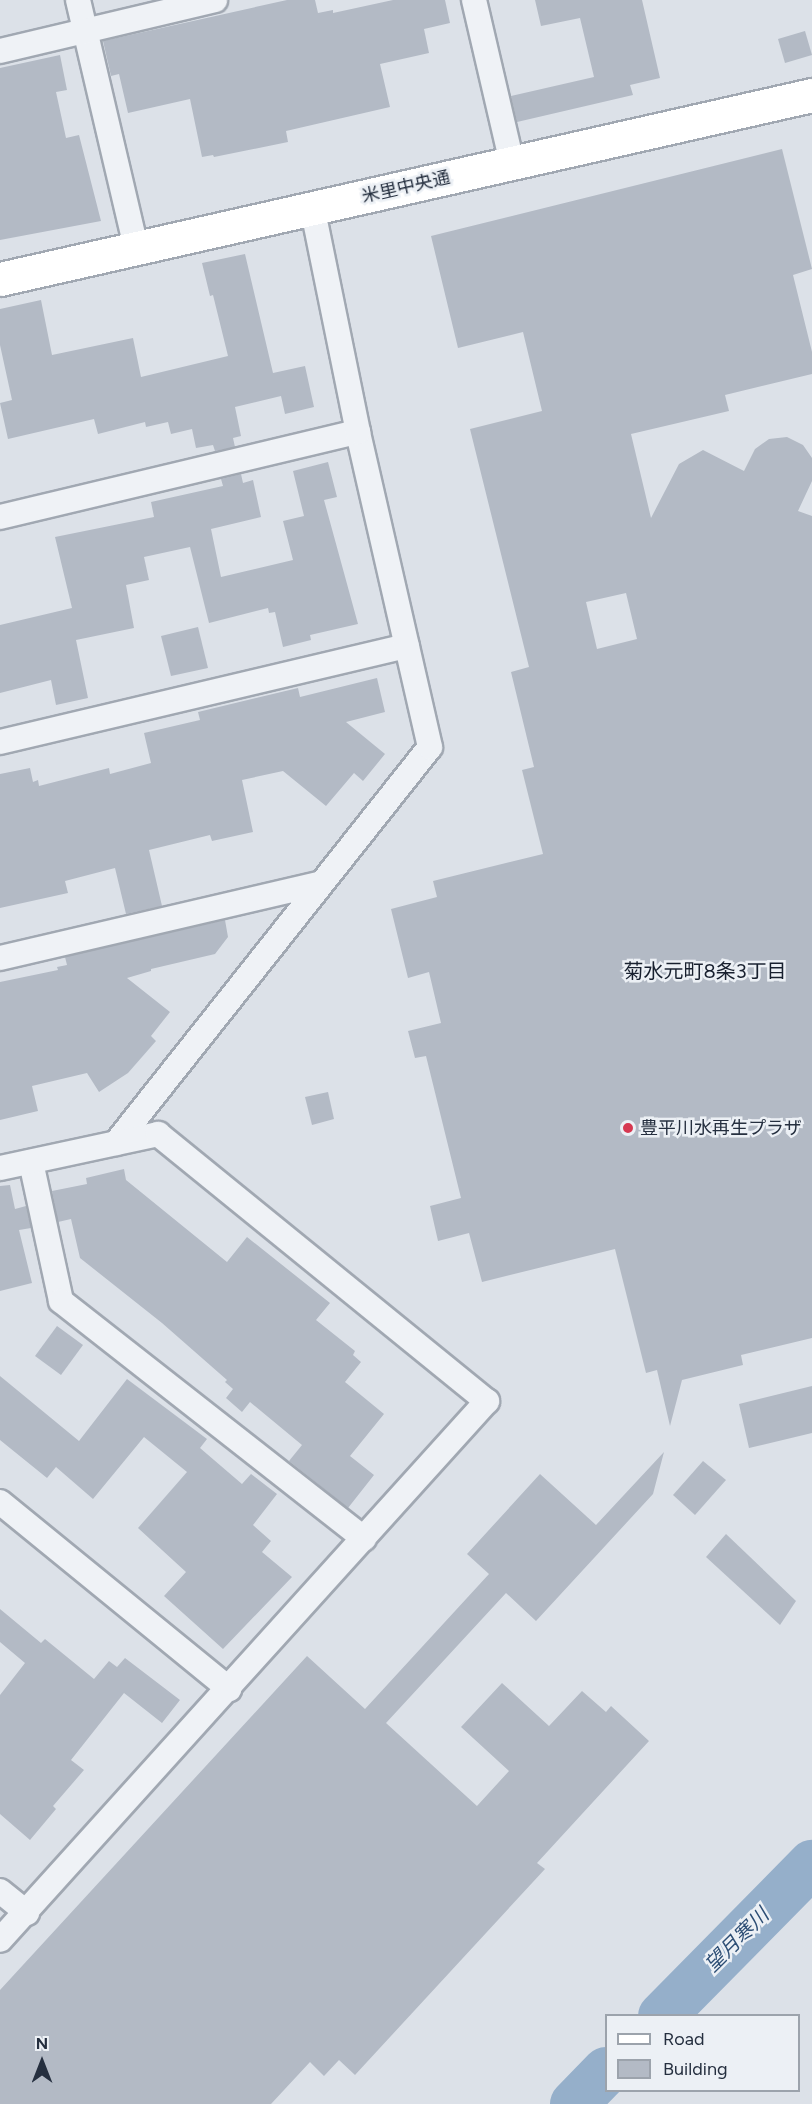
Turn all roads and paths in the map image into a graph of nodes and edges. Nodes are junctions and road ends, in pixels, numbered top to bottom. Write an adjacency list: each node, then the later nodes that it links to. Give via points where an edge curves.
1 (78, 0): 4 (street)
2 (215, 0): 4 (street)
3 (474, 0): 7 (street)
4 (86, 31): 5 (street); 9 (street)
5 (0, 51)
6 (812, 95): 7 (street, 米里中央通)
7 (512, 163): 8 (street, 米里中央通)
8 (313, 210): 9 (street, 米里中央通); 11 (street)
9 (136, 248): 10 (street, 米里中央通)
10 (0, 279)
11 (358, 432): 12 (street); 13 (street)
12 (0, 517)
13 (407, 646): 14 (street); 15 (street, via 430,747)
14 (0, 742)
15 (319, 884): 16 (street); 17 (street)
16 (0, 958)
17 (116, 1143): 18 (street); 21 (street, via 158,1134 488,1401)
18 (31, 1162): 19 (street); 21 (street, via 61,1301)
19 (0, 1168)
20 (0, 1502): 22 (street)
21 (364, 1539): 22 (street)
22 (229, 1689): 24 (street)
23 (0, 1891): 24 (street)
24 (27, 1913): 25 (street)
25 (0, 1940)

